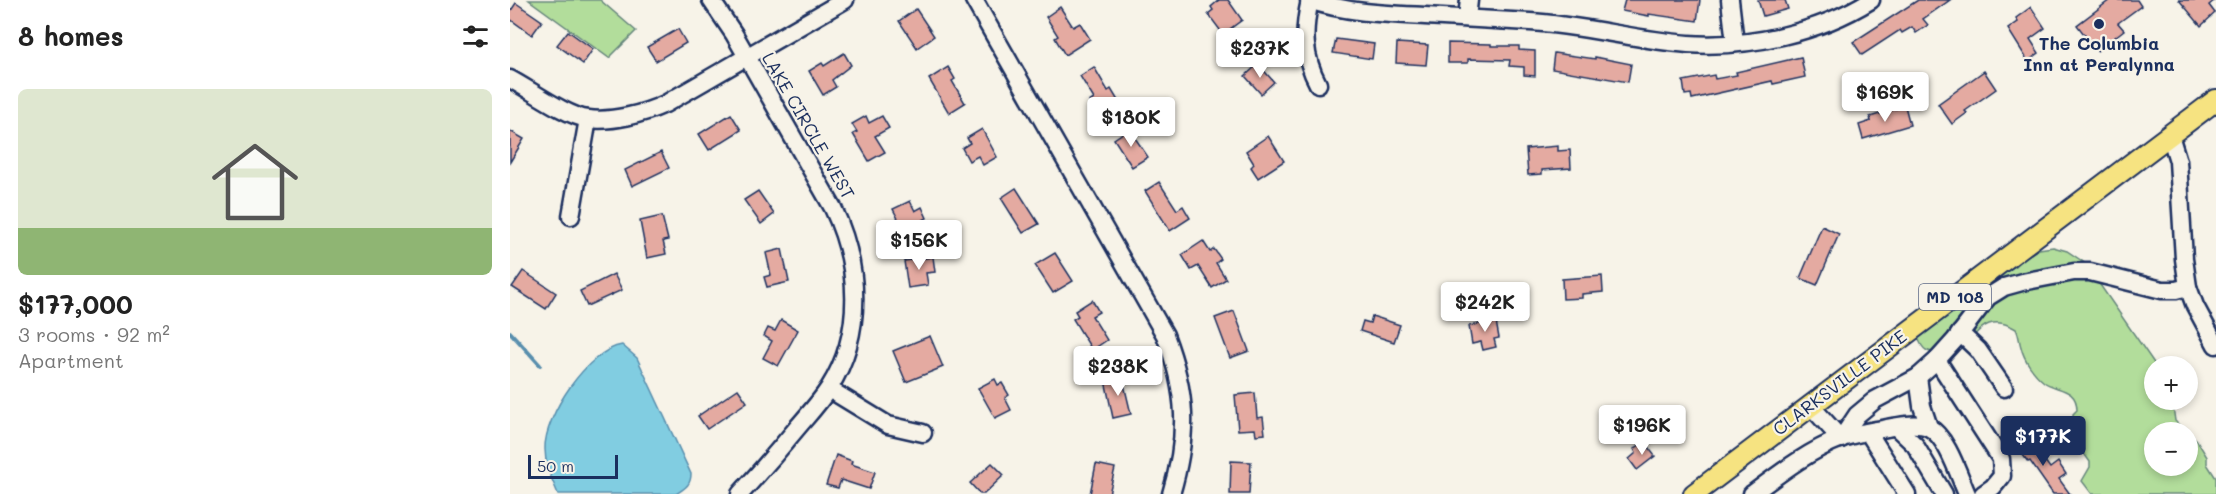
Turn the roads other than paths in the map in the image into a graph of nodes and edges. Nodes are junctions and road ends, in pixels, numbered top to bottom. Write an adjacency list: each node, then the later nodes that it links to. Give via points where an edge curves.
1 (711, 0): 10 (street, LAKE CIRCLE WEST)
2 (845, 0): 10 (street)
3 (974, 0): 31 (street, via 1165,335 1179,378 1184,414 1179,466)
4 (1309, 0): 8 (street, via 1370,13); 12 (street, via 1305,44)
5 (1468, 0): 8 (street)
6 (1730, 0): 9 (street)
7 (1871, 0): 9 (street, via 1794,33)
8 (1467, 18): 9 (street, via 1562,24 1689,44)
9 (1735, 43)
10 (746, 56): 14 (street, via 650,110); 23 (street, LAKE CIRCLE WEST, via 833,208 851,253 855,301 852,326)
11 (510, 79): 14 (street)
12 (1318, 84)
13 (2216, 100): 15 (main road, CLARKSVILLE PIKE / MD 108)
14 (588, 119): 16 (street)
15 (2170, 135): 17 (street, via 2178,161); 24 (main road, CLARKSVILLE PIKE / MD 108)
16 (571, 216)
17 (2188, 287): 18 (street, via 2162,290 2090,272 2022,282 1988,297); 19 (street)
18 (1960, 333): 20 (street); 22 (street, via 1978,350)
19 (2216, 345)
20 (1937, 360): 21 (street); 37 (street, via 2001,459 2002,476)
21 (1918, 377): 26 (street); 29 (street, via 1875,400 1857,415)
22 (2004, 388)
23 (829, 389): 28 (street, via 888,425); 30 (street, LAKE CIRCLE WEST)
24 (1810, 405): 29 (street); 32 (main road, CLARKSVILLE PIKE / MD 108)
25 (1896, 427): 26 (street); 27 (street); 35 (street, via 1915,445)
26 (1929, 427): 36 (street, via 1948,449)
27 (1868, 432): 29 (street); 34 (street)
28 (923, 433)
29 (1841, 439): 33 (street, via 1785,470)
30 (740, 494)
31 (1171, 494)
32 (1694, 494)
33 (1752, 494)
34 (1907, 494)
35 (1944, 494)
36 (1967, 494)
37 (1983, 494)

